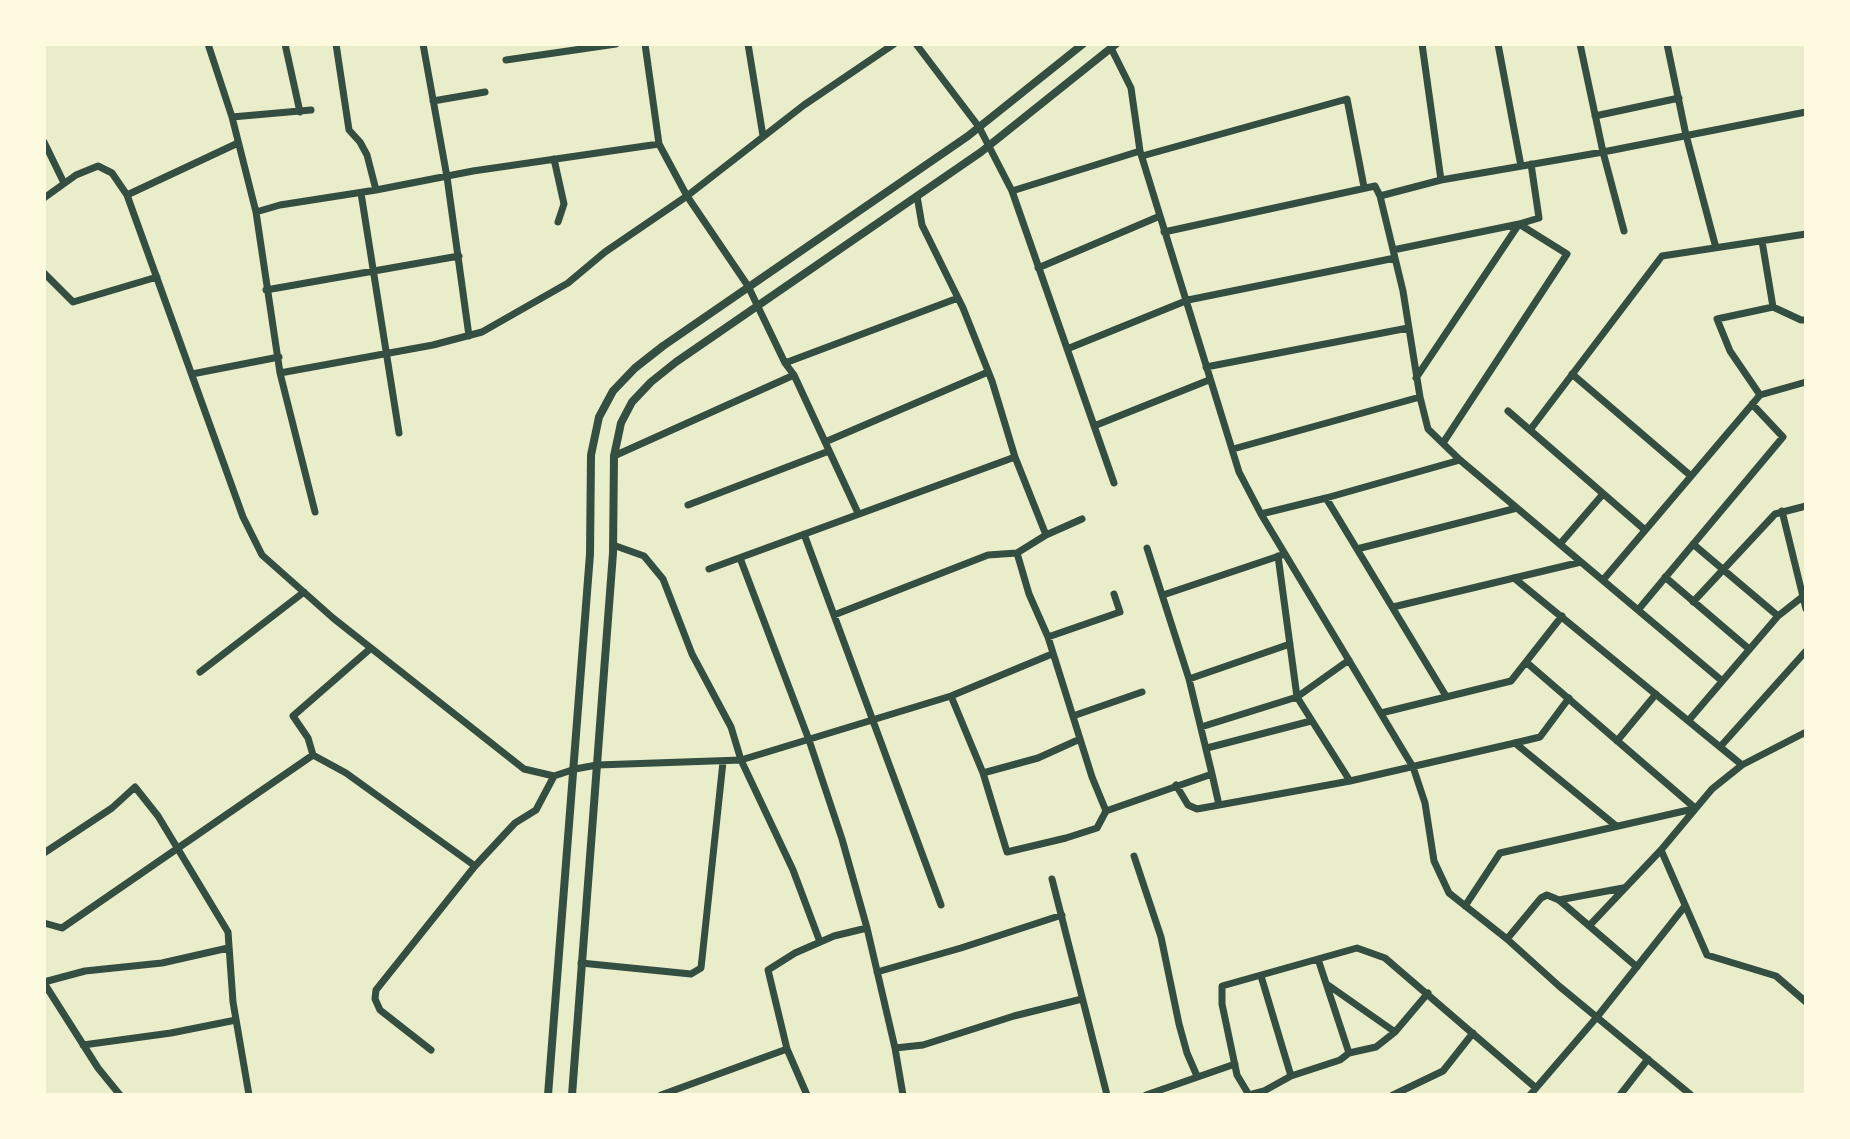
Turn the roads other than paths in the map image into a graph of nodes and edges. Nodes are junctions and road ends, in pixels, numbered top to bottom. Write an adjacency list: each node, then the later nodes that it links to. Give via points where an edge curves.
1 (208, 44): 24 (street)
2 (285, 44): 21 (street)
3 (336, 44): 41 (street, via 349,130 367,155)
4 (423, 44): 19 (street)
5 (616, 44): 16 (street)
6 (645, 44): 30 (street)
7 (748, 44): 27 (street)
8 (894, 44): 27 (street)
9 (916, 44): 25 (street)
10 (1083, 44): 25 (street)
11 (1422, 44): 38 (street)
12 (1498, 44): 36 (street)
13 (1580, 44): 23 (street)
14 (1667, 44): 18 (street)
15 (1113, 46): 31 (street); 33 (street, via 1131,88)
16 (506, 60)
17 (485, 92): 19 (street)
18 (1679, 98): 23 (street); 26 (street)
19 (433, 101): 37 (street)
20 (311, 110): 21 (street)
21 (300, 112): 24 (street)
22 (1806, 112): 26 (street)
23 (1595, 116): 32 (street)
24 (232, 117): 29 (street)
25 (979, 127): 31 (street); 64 (street)
26 (1686, 135): 32 (street); 57 (street)
27 (763, 136): 45 (street)
28 (44, 142): 39 (street)
29 (238, 143): 44 (street); 49 (street)
30 (659, 144): 34 (street); 45 (street)
31 (990, 145): 42 (street); 46 (street)
32 (1603, 152): 35 (street); 53 (street)
33 (1141, 153): 40 (street, via 1347,99); 42 (street); 50 (street)
34 (554, 159): 37 (street); 51 (street, via 564,204)
35 (1531, 164): 36 (street); 52 (street, via 1539,218)
36 (1521, 166): 38 (street)
37 (447, 177): 41 (street); 59 (street)
38 (1441, 180): 47 (street)
39 (64, 183): 44 (street, via 98,166 112,173); 48 (street)
40 (1364, 187): 47 (street, via 1375,186); 54 (street)
41 (376, 190): 43 (street)
42 (1012, 191): 60 (street)
43 (361, 193): 49 (street); 61 (street)
44 (127, 195): 63 (street)
45 (687, 196): 64 (street); 72 (street, via 568,283)
46 (917, 196): 66 (street, via 922,225); 68 (street)
47 (1380, 196): 58 (street)
48 (44, 198)
49 (256, 212): 65 (street)
50 (1160, 216): 54 (street); 60 (street)
51 (558, 222)
52 (1519, 224): 58 (street); 83 (street); 94 (street, via 1567,254)
53 (1624, 231)
54 (1164, 232): 67 (street)
55 (1806, 234): 56 (street)
56 (1762, 241): 57 (street); 69 (street)
57 (1716, 248): 81 (street, via 1662,256)
58 (1394, 254): 67 (street); 71 (street)
59 (459, 256): 61 (street); 72 (street)
60 (1038, 268): 73 (street)
61 (373, 271): 65 (street); 74 (street)
62 (44, 273): 63 (street, via 73,302)
63 (157, 277): 80 (street)
64 (748, 286): 68 (street); 176 (street, via 635,368 613,391 599,417 591,455 590,554)
65 (266, 290): 75 (street)
66 (958, 298): 76 (street); 78 (street)
67 (1188, 300): 73 (street); 77 (street)
68 (757, 305): 76 (street); 97 (street, via 651,382 632,402)
69 (1773, 307): 70 (street); 86 (street, via 1717,319 1730,351)
70 (1806, 320)
71 (1408, 328): 77 (street); 83 (street)
72 (469, 336): 74 (street)
73 (1067, 349): 90 (street)
74 (385, 354): 79 (street); 92 (street)
75 (279, 357): 79 (street); 80 (street)
76 (785, 363): 82 (street)
77 (1206, 367): 84 (street)
78 (988, 372): 93 (street); 98 (street)
79 (280, 373): 108 (street)
80 (192, 374): 129 (street, via 243,517 262,555)
81 (1572, 374): 91 (street); 100 (street)
82 (794, 375): 93 (street); 97 (street)
83 (1416, 378): 87 (street)
84 (1209, 380): 90 (street); 95 (street)
85 (1806, 382): 86 (street)
86 (1760, 395): 88 (street)
87 (1420, 397): 94 (street, via 1428,429); 95 (street)
88 (1752, 404): 100 (street); 116 (street, via 1783,437)
89 (1508, 411): 91 (street)
90 (1094, 426): 101 (street)
91 (1530, 430): 102 (street)
92 (399, 433)
93 (825, 442): 96 (street)
94 (1443, 443): 99 (street)
95 (1233, 449): 110 (street)
96 (829, 451): 104 (street); 109 (street)
97 (614, 456): 117 (street)
98 (1015, 457): 109 (street); 114 (street)
99 (1460, 460): 103 (street); 106 (street)
100 (1691, 476): 112 (street)
101 (1114, 483)
102 (1603, 494): 112 (street); 115 (street)
103 (1326, 498): 110 (street); 119 (street)
104 (688, 505)
105 (1806, 506): 107 (street)
106 (1517, 508): 115 (street); 119 (street)
107 (1782, 511): 125 (street); 132 (street)
108 (315, 512)
109 (858, 513): 113 (street)
110 (1261, 514): 121 (street)
111 (1082, 519): 114 (street)
112 (1645, 530): 128 (street)
113 (804, 534): 122 (street); 137 (street)
114 (1046, 535): 120 (street)
115 (1560, 544): 123 (street)
116 (1693, 544): 125 (street); 126 (street)
117 (613, 545): 171 (street, via 644,556 663,579); 173 (street)
118 (1147, 548): 131 (street)
119 (1357, 549): 134 (street)
120 (1017, 553): 137 (street, via 988,555); 140 (street)
121 (1281, 555): 131 (street); 141 (street); 146 (street)
122 (740, 558): 124 (street); 165 (street)
123 (1581, 562): 127 (street); 128 (street)
124 (709, 569)
125 (1723, 569): 133 (street); 139 (street)
126 (1665, 577): 133 (street); 136 (street)
127 (1514, 578): 134 (street); 138 (street)
128 (1603, 580): 136 (street)
129 (304, 592): 142 (street); 148 (street)
130 (1114, 594): 140 (street, via 1120,612)
131 (1163, 595): 149 (street)
132 (1804, 595): 135 (street); 139 (street)
133 (1693, 602): 143 (street)
134 (1393, 607): 154 (street)
135 (1806, 609)
136 (1638, 610): 150 (street)
137 (834, 615): 159 (street)
138 (1562, 616): 147 (street); 152 (street)
139 (1778, 616): 143 (street)
140 (1048, 637): 145 (street)
141 (1290, 644): 149 (street); 155 (street)
142 (371, 648): 170 (street, via 293,716); 179 (street, via 524,769)
143 (1749, 649): 150 (street)
144 (1806, 651): 168 (street)
145 (1052, 654): 153 (street); 158 (street)
146 (1349, 660): 155 (street); 157 (street)
147 (1526, 662): 154 (street, via 1511,681); 156 (street)
148 (200, 672)
149 (1189, 679): 162 (street)
150 (1721, 680): 160 (street)
151 (1142, 692): 158 (street)
152 (1656, 694): 160 (street); 166 (street)
153 (951, 696): 159 (street); 177 (street)
154 (1446, 696): 157 (street)
155 (1297, 697): 161 (street); 162 (street)
156 (1569, 698): 166 (street); 167 (street, via 1540,737)
157 (1381, 713): 175 (street)
158 (1073, 716): 164 (street)
159 (873, 720): 165 (street); 194 (street)
160 (1689, 720): 168 (street)
161 (1311, 721): 169 (street); 180 (street)
162 (1201, 727): 169 (street)
163 (1806, 732): 174 (street)
164 (1080, 739): 177 (street, via 1038,758); 184 (street)
165 (809, 740): 171 (street); 200 (street)
166 (1617, 741): 183 (street)
167 (1515, 743): 175 (street); 185 (street)
168 (1720, 747): 174 (street)
169 (1207, 748): 178 (street)
170 (313, 755): 186 (street); 190 (street)
171 (741, 760): 172 (street); 202 (street)
172 (723, 762): 173 (street); 205 (street, via 701,968 691,974)
173 (597, 765): 176 (street); 205 (street)
174 (1742, 765): 183 (street)
175 (1413, 767): 180 (street); 195 (street, via 1434,861 1449,893)
176 (575, 769): 179 (street); 230 (street)
177 (983, 773): 184 (street, via 1007,852 1097,828)
178 (1212, 774): 181 (street); 182 (street)
179 (554, 776): 190 (street, via 536,810 515,823)
180 (1350, 781): 182 (street)
181 (1176, 785): 182 (street, via 1188,805); 184 (street)
182 (1219, 805)
183 (1695, 808): 185 (street); 187 (street)
184 (1106, 811)
185 (1615, 825): 195 (street, via 1500,853)
186 (178, 847): 188 (street, via 135,787); 198 (street, via 62,928); 203 (street, via 228,932)
187 (1661, 850): 192 (street); 196 (street)
188 (44, 853)
189 (1134, 856): 225 (street)
190 (475, 866): 221 (street, via 376,990 380,1010)
191 (1052, 879): 197 (street)
192 (1625, 887): 193 (street); 199 (street)
193 (1559, 900): 199 (street); 201 (street, via 1541,898)
194 (941, 905)
195 (1465, 906): 201 (street)
196 (1685, 906): 206 (street); 213 (street, via 1707,955 1776,976)
197 (1062, 915): 207 (street); 212 (street)
198 (44, 923)
199 (1589, 926): 206 (street)
200 (867, 928): 202 (street); 207 (street)
201 (1507, 939): 214 (street)
202 (820, 942): 220 (street, via 768,970)
203 (228, 948): 209 (street, via 124,969 85,971); 215 (street)
204 (1318, 959): 208 (street); 210 (street); 211 (street, via 1357,948 1385,958)
205 (581, 963): 231 (street)
206 (1637, 967): 214 (street)
207 (877, 972): 219 (street)
208 (1261, 976): 224 (street, via 1222,986); 226 (street)
209 (44, 983): 218 (street)
210 (1326, 984): 216 (street); 222 (street)
211 (1428, 993): 216 (street); 217 (street)
212 (1082, 999): 219 (street, via 923,1045); 235 (street)
213 (1806, 1002)
214 (1597, 1017): 223 (street); 227 (street)
215 (236, 1020): 218 (street); 229 (street)
216 (1395, 1032): 222 (street, via 1376,1047)
217 (1473, 1033): 227 (street); 238 (street, via 1443,1071)
218 (83, 1045): 228 (street)
219 (895, 1048): 234 (street)
220 (787, 1049): 232 (street); 233 (street)
221 (431, 1050)
222 (1349, 1053): 226 (street)
223 (1648, 1059): 240 (street); 241 (street)
224 (1235, 1064): 225 (street); 237 (street)
225 (1197, 1076): 236 (street)
226 (1291, 1076): 237 (street)
227 (1536, 1088): 239 (street)
228 (120, 1095)
229 (249, 1095)
230 (548, 1095)
231 (572, 1095)
232 (661, 1095)
233 (807, 1095)
234 (903, 1095)
235 (1107, 1095)
236 (1146, 1095)
237 (1249, 1095)
238 (1393, 1095)
239 (1530, 1095)
240 (1620, 1095)
241 (1691, 1095)

